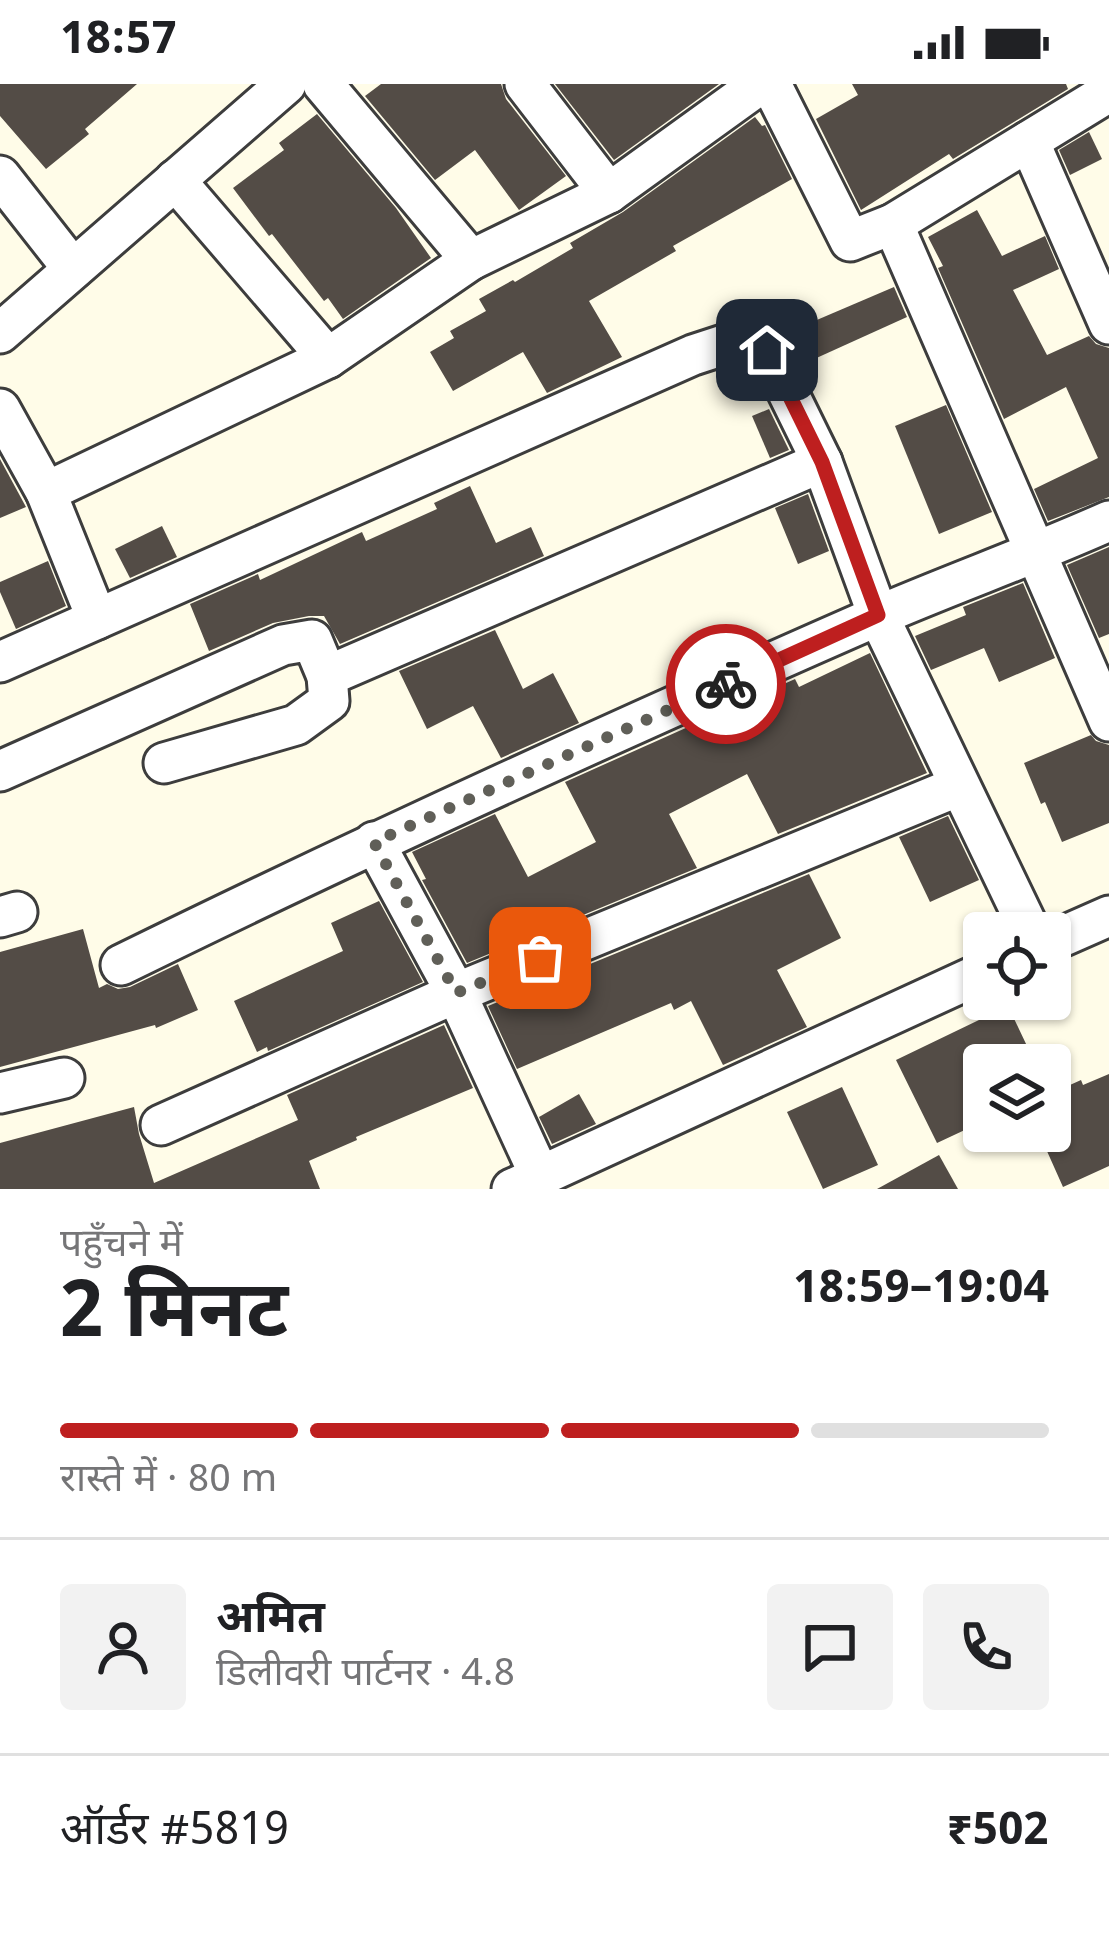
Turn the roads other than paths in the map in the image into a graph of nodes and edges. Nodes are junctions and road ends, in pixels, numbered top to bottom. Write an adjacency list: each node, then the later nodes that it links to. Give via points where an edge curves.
1 (286, 84): 9 (street)
2 (323, 84): 12 (street)
3 (525, 84): 10 (street)
4 (760, 84): 10 (street)
5 (772, 84): 11 (street, via 850,241)
6 (1109, 92): 7 (street)
7 (1029, 141): 11 (street); 14 (street)
8 (1, 180): 13 (street)
9 (175, 180): 13 (street); 16 (street)
10 (609, 193): 12 (street)
11 (893, 224): 21 (street)
12 (471, 260): 16 (street)
13 (74, 269): 15 (street)
14 (1109, 324)
15 (0, 333)
16 (328, 358): 19 (street)
17 (0, 409): 19 (street)
18 (822, 462): 22 (street); 23 (street, via 767,350 739,340); 25 (street)
19 (46, 492): 23 (street)
20 (1109, 521): 21 (street)
21 (1035, 554): 22 (street); 26 (street)
22 (878, 615): 29 (street); 30 (street)
23 (97, 620): 24 (street)
24 (0, 662)
25 (327, 676): 27 (street, via 329,700 296,725); 28 (street, via 312,640 283,645)
26 (1109, 721)
27 (164, 763)
28 (0, 771)
29 (959, 787): 31 (street); 36 (street)
30 (374, 842): 34 (street); 36 (street)
31 (1021, 912)
32 (1109, 916): 33 (street)
33 (1071, 933)
34 (121, 965)
35 (963, 982): 40 (street)
36 (456, 993): 39 (street); 40 (street)
37 (64, 1078): 38 (street)
38 (0, 1094)
39 (161, 1125)
40 (526, 1182)

